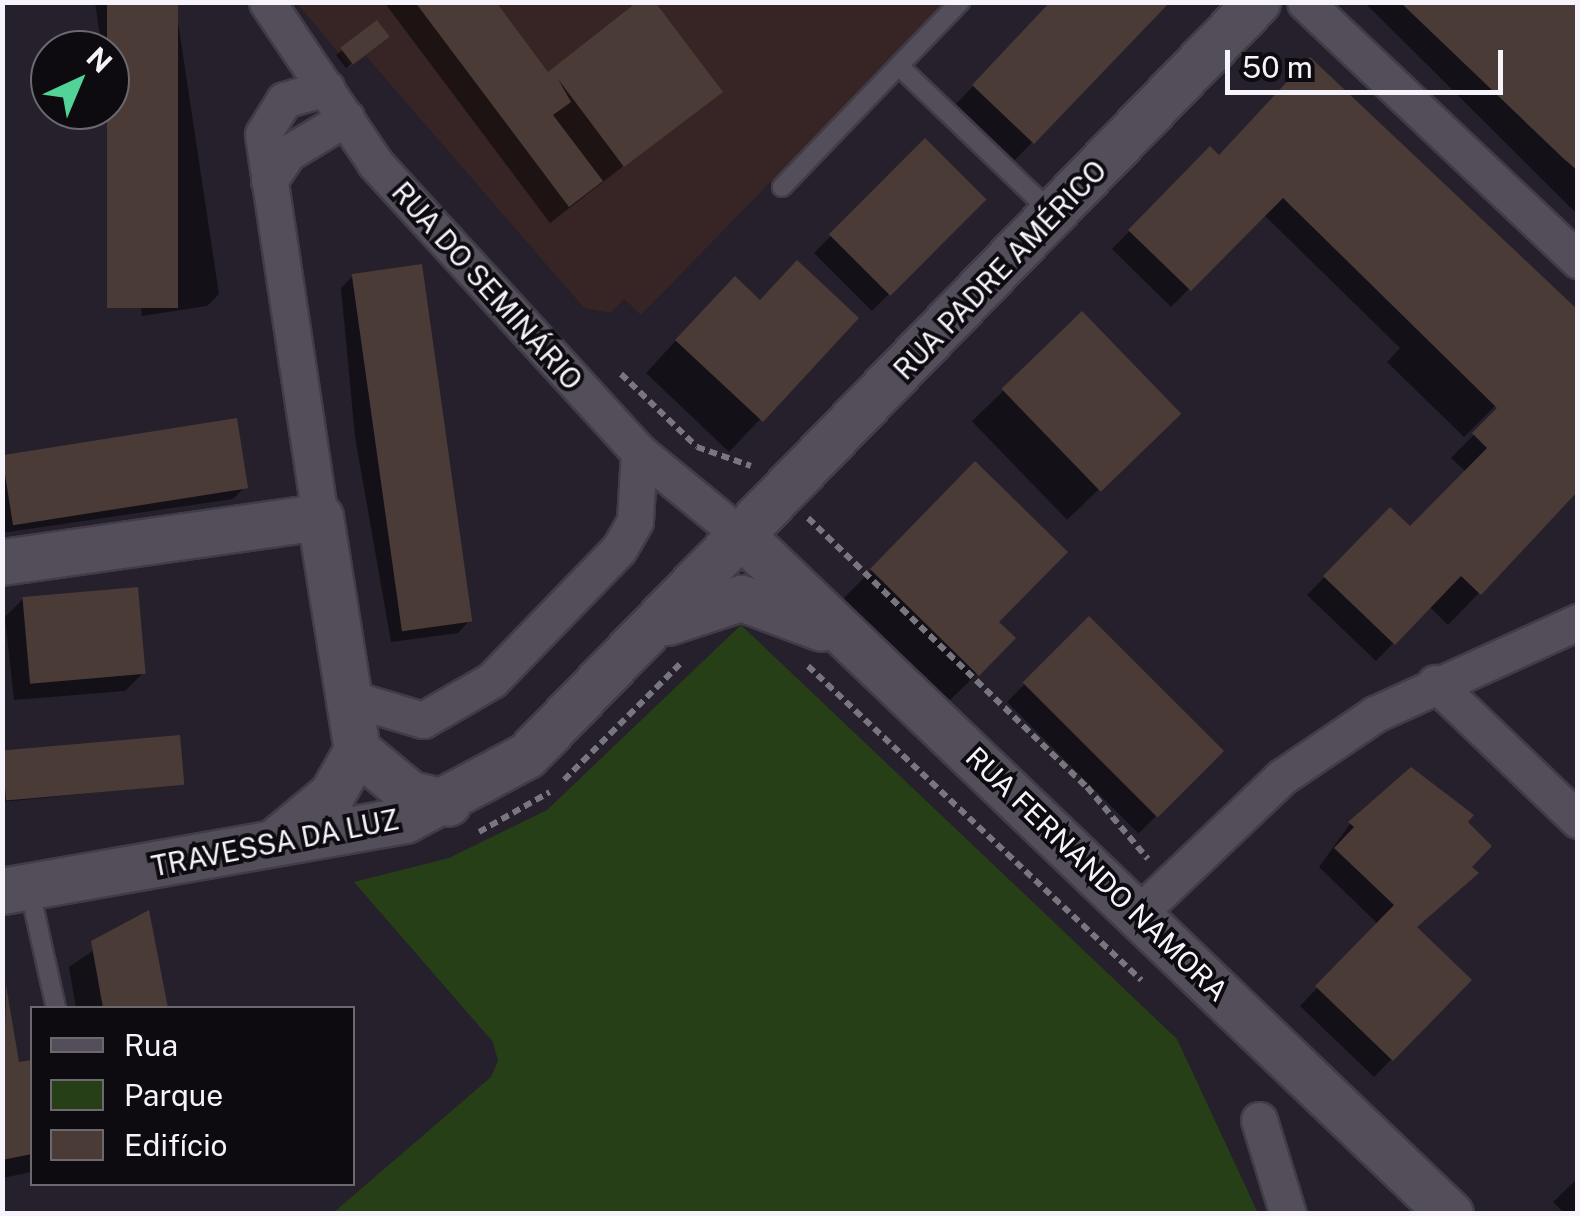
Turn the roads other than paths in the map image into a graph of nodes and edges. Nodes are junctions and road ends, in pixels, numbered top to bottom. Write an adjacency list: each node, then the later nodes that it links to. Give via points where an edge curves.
1 (267, 2): 6 (street, RUA DO SEMINÁRIO)
2 (960, 2): 5 (lane)
3 (1257, 2): 10 (street, RUA PADRE AMÉRICO)
4 (1304, 2): 11 (street)
5 (900, 67): 9 (lane); 10 (lane)
6 (326, 88): 7 (street, RUA DO SEMINÁRIO); 8 (street, via 272,110 263,134)
7 (346, 118): 8 (street, via 288,153); 12 (street, RUA DO SEMINÁRIO, via 375,162)
8 (269, 181): 13 (street)
9 (782, 187)
10 (1053, 213): 14 (street, RUA PADRE AMÉRICO)
11 (1578, 260)
12 (639, 452): 14 (street, RUA DO SEMINÁRIO); 20 (street, via 635,521 618,549 492,680 423,720)
13 (320, 517): 15 (street); 20 (street)
14 (743, 538): 17 (street, TRAVESSA DA LUZ); 18 (street, RUA FERNANDO NAMORA)
15 (2, 562)
16 (1578, 622): 19 (street)
17 (672, 641): 18 (street, via 741,598); 22 (street, TRAVESSA DA LUZ)
18 (851, 642): 26 (street, RUA FERNANDO NAMORA)
19 (1435, 683): 23 (street); 26 (street, via 1282,778)
20 (349, 698): 21 (street)
21 (357, 750): 22 (street, via 410,794); 24 (street, via 332,794)
22 (459, 820): 24 (street, TRAVESSA DA LUZ)
23 (1578, 820)
24 (266, 846): 25 (street, TRAVESSA DA LUZ)
25 (16, 889): 27 (lane)
26 (1138, 913): 30 (street, RUA FERNANDO NAMORA)
27 (55, 1006)
28 (1259, 1120): 29 (street)
29 (1288, 1214)
30 (1450, 1214)

